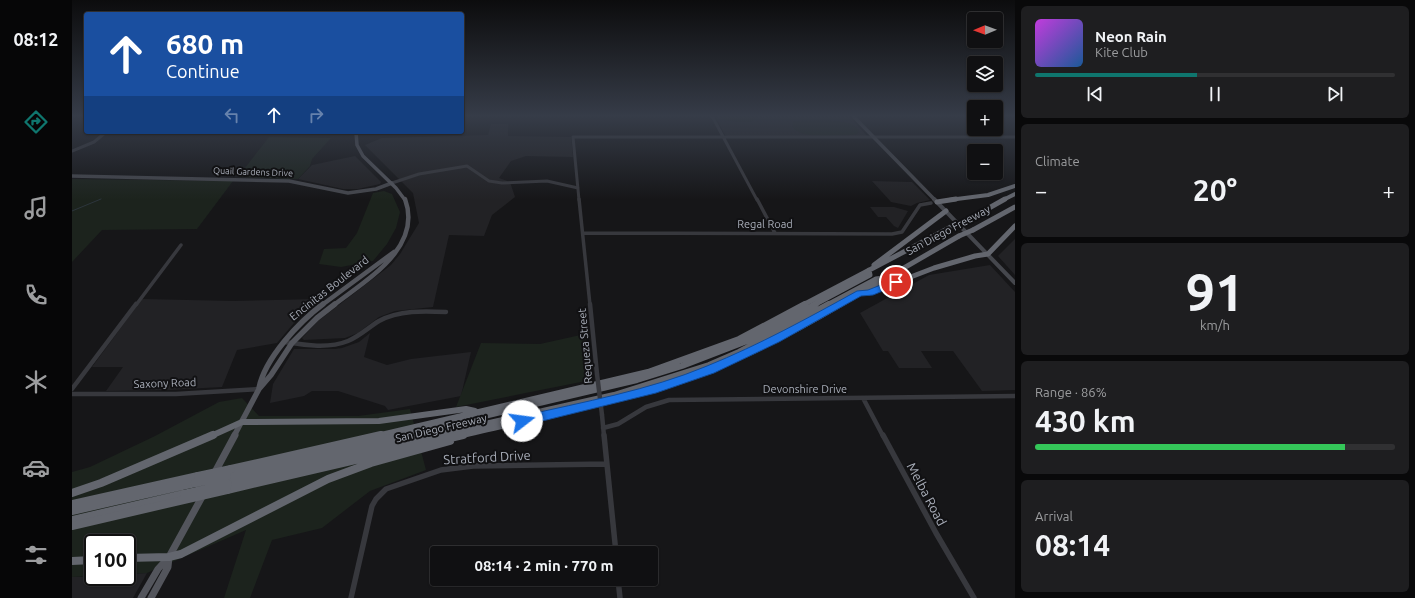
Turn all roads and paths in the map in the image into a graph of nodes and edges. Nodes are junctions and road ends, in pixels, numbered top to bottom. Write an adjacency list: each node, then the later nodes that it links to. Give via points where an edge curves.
1 (89, 144): 6 (street)
2 (357, 144): 8 (main road, Encinitas Boulevard, via 359,150)
3 (574, 144): 10 (street, Requeza Street)
4 (727, 144): 18 (street)
5 (881, 144): 12 (main road)
6 (72, 151)
7 (72, 177): 8 (main road, Quail Gardens Drive, via 290,181 351,193 384,187)
8 (392, 182): 10 (street, via 467,166 473,168 483,179 495,182 542,180); 20 (main road, Encinitas Boulevard, via 404,198 409,213 403,239)
9 (1015, 186): 12 (highway, via 988,195)
10 (578, 188): 17 (street, Requeza Street)
11 (1015, 194): 22 (highway, San Diego Freeway, bridge)
12 (937, 202): 15 (main road)
13 (931, 203): 18 (street, Regal Road, via 917,207 902,232 898,233)
14 (1015, 207): 24 (highway, San Diego Freeway, bridge, via 906,265)
15 (946, 211): 21 (main road); 23 (highway)
16 (1015, 226): 21 (highway)
17 (584, 233): 18 (street, Regal Road); 38 (street, Requeza Street, bridge)
18 (775, 233)
19 (181, 245): 30 (street)
20 (395, 252): 28 (main road, Encinitas Boulevard, via 307,316); 29 (main road, Encinitas Boulevard, via 385,265 316,318)
21 (988, 254): 25 (main road); 26 (highway, via 910,276 870,293)
22 (869, 270): 23 (highway, San Diego Freeway); 40 (highway, via 870,275 747,341 682,366 630,382)
23 (861, 274): 35 (highway, San Diego Freeway, via 739,339 690,358 648,372)
24 (887, 278): 26 (highway, San Diego Freeway); 42 (highway, via 876,279 739,352 657,382)
25 (1015, 282)
26 (860, 293): 36 (highway, San Diego Freeway, via 775,340 710,370 656,388)
27 (446, 312): 29 (street, via 392,316 339,343)
28 (284, 342): 29 (street); 31 (main road, Encinitas Boulevard, via 261,378)
29 (292, 343): 31 (main road, Encinitas Boulevard)
30 (72, 389)
31 (259, 389): 32 (street, Saxony Road, via 176,394); 37 (main road, Encinitas Boulevard)
32 (72, 394)
33 (1015, 396): 34 (street, Devonshire Drive)
34 (863, 398): 38 (street, Devonshire Drive, via 669,400 651,404 623,422); 58 (street, Melba Road)
35 (478, 411): 37 (highway, via 466,409 379,421); 40 (highway, San Diego Freeway)
36 (537, 417): 42 (highway, San Diego Freeway); 49 (highway, via 371,463 335,476 198,546)
37 (242, 422): 43 (highway); 49 (main road, Encinitas Boulevard)
38 (603, 428): 39 (street, Requeza Street)
39 (607, 464): 48 (street, Requeza Street); 56 (street, Stratford Drive, via 472,466 441,470 386,489 372,506)
40 (229, 472): 41 (highway, bridge)
41 (196, 480): 44 (highway); 45 (highway)
42 (227, 487): 46 (highway, bridge, via 184,494); 47 (highway, San Diego Freeway, bridge)
43 (72, 493)
44 (72, 504)
45 (72, 511)
46 (72, 520)
47 (72, 526)
48 (615, 546)
49 (169, 557): 50 (highway); 54 (main road, Encinitas Boulevard, via 158,569); 55 (main road, Encinitas Boulevard, via 168,567)
50 (136, 558)
51 (84, 560): 52 (highway)
52 (72, 561)
53 (619, 586): 57 (street)
54 (141, 598)
55 (151, 598)
56 (351, 598)
57 (620, 598)
58 (974, 598)

